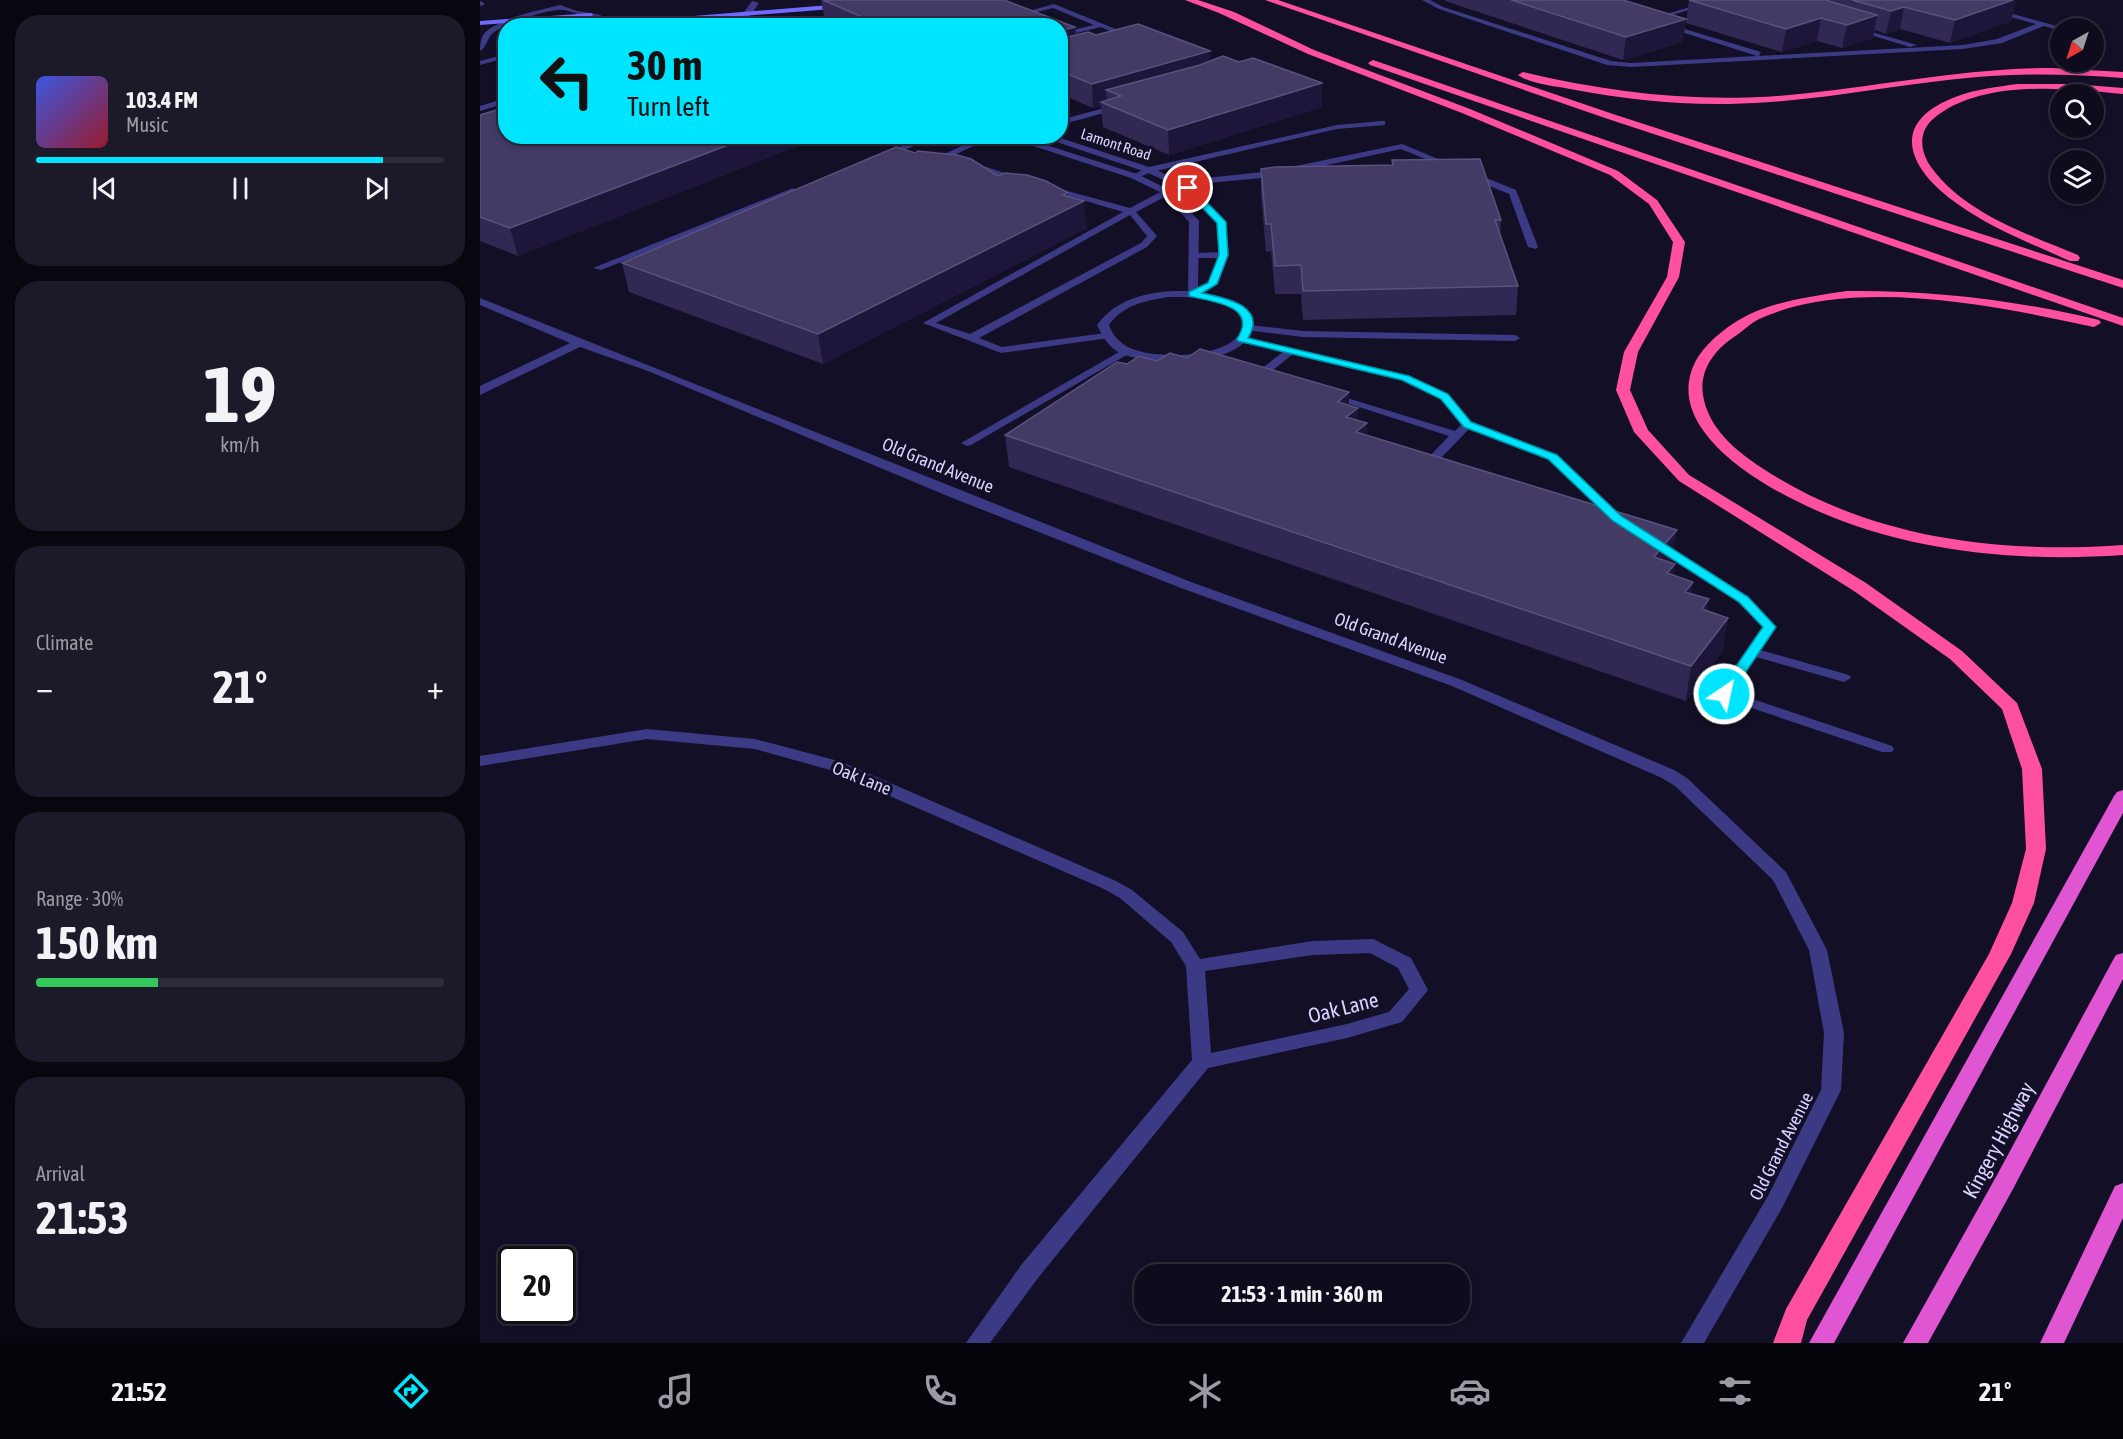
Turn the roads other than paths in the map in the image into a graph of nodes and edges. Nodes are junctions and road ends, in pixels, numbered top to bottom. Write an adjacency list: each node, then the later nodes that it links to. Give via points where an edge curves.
1 (802, 0): 6 (main road)
2 (1189, 0): 12 (highway)
3 (1269, 0): 9 (highway)
4 (1425, 0): 38 (lane, via 1610,63)
5 (1720, 0): 38 (lane, via 1648,20)
6 (755, 2): 11 (main road); 13 (street)
7 (560, 4): 16 (lane, via 576,13); 17 (lane)
8 (853, 5): 13 (main road)
9 (1291, 7): 40 (highway, via 1364,25 1527,76 1643,96 1754,101 2009,72); 71 (highway)
10 (1987, 9): 26 (lane)
11 (644, 11)
12 (1222, 11): 74 (highway); 105 (highway, via 1311,52 1614,173 1653,202 1679,242 1673,277 1631,352 1623,390 1641,432 1684,478 1870,594 1956,655 2010,707 2032,769 2036,849 2023,903 2000,954 1795,1317)
13 (748, 13): 19 (main road); 20 (street); 21 (street)
14 (610, 14): 16 (main road)
15 (1075, 14): 22 (lane, via 1054,6); 23 (lane); 27 (lane)
16 (599, 15): 18 (main road)
17 (520, 18)
18 (556, 18)
19 (681, 18)
20 (739, 18)
21 (751, 18)
22 (1006, 18)
23 (1059, 18)
24 (498, 22): 25 (main road)
25 (480, 23)
26 (2044, 24): 28 (lane); 34 (lane, via 1999,41)
27 (1102, 25): 32 (lane); 33 (lane, via 1136,39)
28 (2050, 25)
29 (498, 26): 31 (lane)
30 (1846, 26): 34 (lane)
31 (484, 32): 35 (lane)
32 (1068, 33)
33 (1125, 42)
34 (1924, 48): 38 (lane)
35 (480, 51): 36 (lane)
36 (498, 54)
37 (498, 57): 39 (lane)
38 (1769, 58)
39 (480, 63)
40 (2123, 75)
41 (2123, 91): 70 (highway, via 2052,87 1970,96 1937,110 1919,128 1916,139 1920,158 1930,173 1961,201 2016,232)
42 (498, 103): 44 (lane)
43 (1128, 103): 46 (lane)
44 (480, 109)
45 (1068, 115): 46 (lane)
46 (1075, 118): 47 (lane)
47 (1068, 120)
48 (1382, 123): 55 (lane, via 1337,127)
49 (912, 144): 53 (lane)
50 (972, 144): 60 (lane, via 942,157)
51 (1033, 144): 58 (street, Lamont Road)
52 (1068, 144): 55 (street, Lamont Road)
53 (876, 158)
54 (1456, 168): 56 (lane, via 1402,146)
55 (1149, 170): 58 (lane); 62 (street, Lamont Road)
56 (1272, 174): 59 (lane); 62 (lane, via 1206,181)
57 (1445, 174): 66 (lane, via 1467,173 1513,192)
58 (1134, 176): 64 (street, Lamont Road)
59 (1287, 181)
60 (1031, 183)
61 (1042, 186): 65 (lane)
62 (1188, 188): 64 (lane); 67 (street, Lamont Road, via 1221,222)
63 (798, 189): 69 (lane)
64 (1167, 192): 65 (lane); 68 (street, Lamont Road, via 1194,221)
65 (1131, 211): 78 (lane, via 1152,236 1144,245); 78 (lane, via 928,322)
66 (1533, 246)
67 (1224, 255): 68 (lane); 72 (street, Lamont Road, via 1212,284)
68 (1195, 256): 72 (street, Lamont Road)
69 (598, 268)
70 (2123, 278)
71 (2123, 284)
72 (1192, 294): 75 (street, via 1235,306 1248,319); 77 (street, via 1145,297 1124,304 1103,325)
73 (480, 301): 81 (street, Old Grand Avenue)
74 (2123, 322)
75 (1249, 328): 79 (lane, via 1303,334); 80 (street)
76 (2123, 329): 93 (highway, via 1979,300 1884,294 1819,299 1781,308 1728,332 1701,364 1695,394 1711,431 1734,455 1760,475 1842,515 1928,540 1973,547 2063,553)
77 (1105, 336): 78 (lane, via 1001,351); 82 (street)
78 (971, 338)
79 (1515, 338)
80 (1242, 339): 82 (street, via 1229,348 1190,358 1166,359); 83 (lane)
81 (579, 344): 85 (street); 104 (street, Old Grand Avenue, via 652,369 1186,585 1457,683 1681,782 1780,876 1818,950 1834,1033 1831,1090 1775,1202)
82 (1126, 351): 89 (lane)
83 (1290, 351): 84 (lane, via 1260,375); 87 (lane, via 1406,378 1444,397)
84 (1282, 382)
85 (480, 391)
86 (1326, 395): 88 (lane)
87 (1467, 425): 88 (lane); 91 (lane, via 1552,457 1622,522)
88 (1457, 435): 90 (lane, via 1430,462)
89 (967, 443)
90 (1452, 469)
91 (1595, 512)
92 (1646, 537): 94 (lane, via 1743,599 1769,627)
93 (2123, 550)
94 (1753, 651): 95 (lane); 96 (lane, via 1724,694)
95 (1844, 678)
96 (1887, 749)
97 (480, 761): 100 (street, Oak Lane, via 646,734 755,744 836,766 1110,885 1177,937)
98 (2123, 796): 106 (highway)
99 (2123, 960): 107 (highway, Kingery Highway)
100 (1195, 966): 101 (street, Oak Lane); 101 (street, Oak Lane, via 1313,948 1373,946 1405,963 1419,990 1395,1017)
101 (1202, 1062): 103 (street, via 1004,1303)
102 (2123, 1193): 108 (highway)
103 (977, 1343)
104 (1692, 1343)
105 (1787, 1343)
106 (1821, 1343)
107 (1915, 1343)
108 (2052, 1343)

